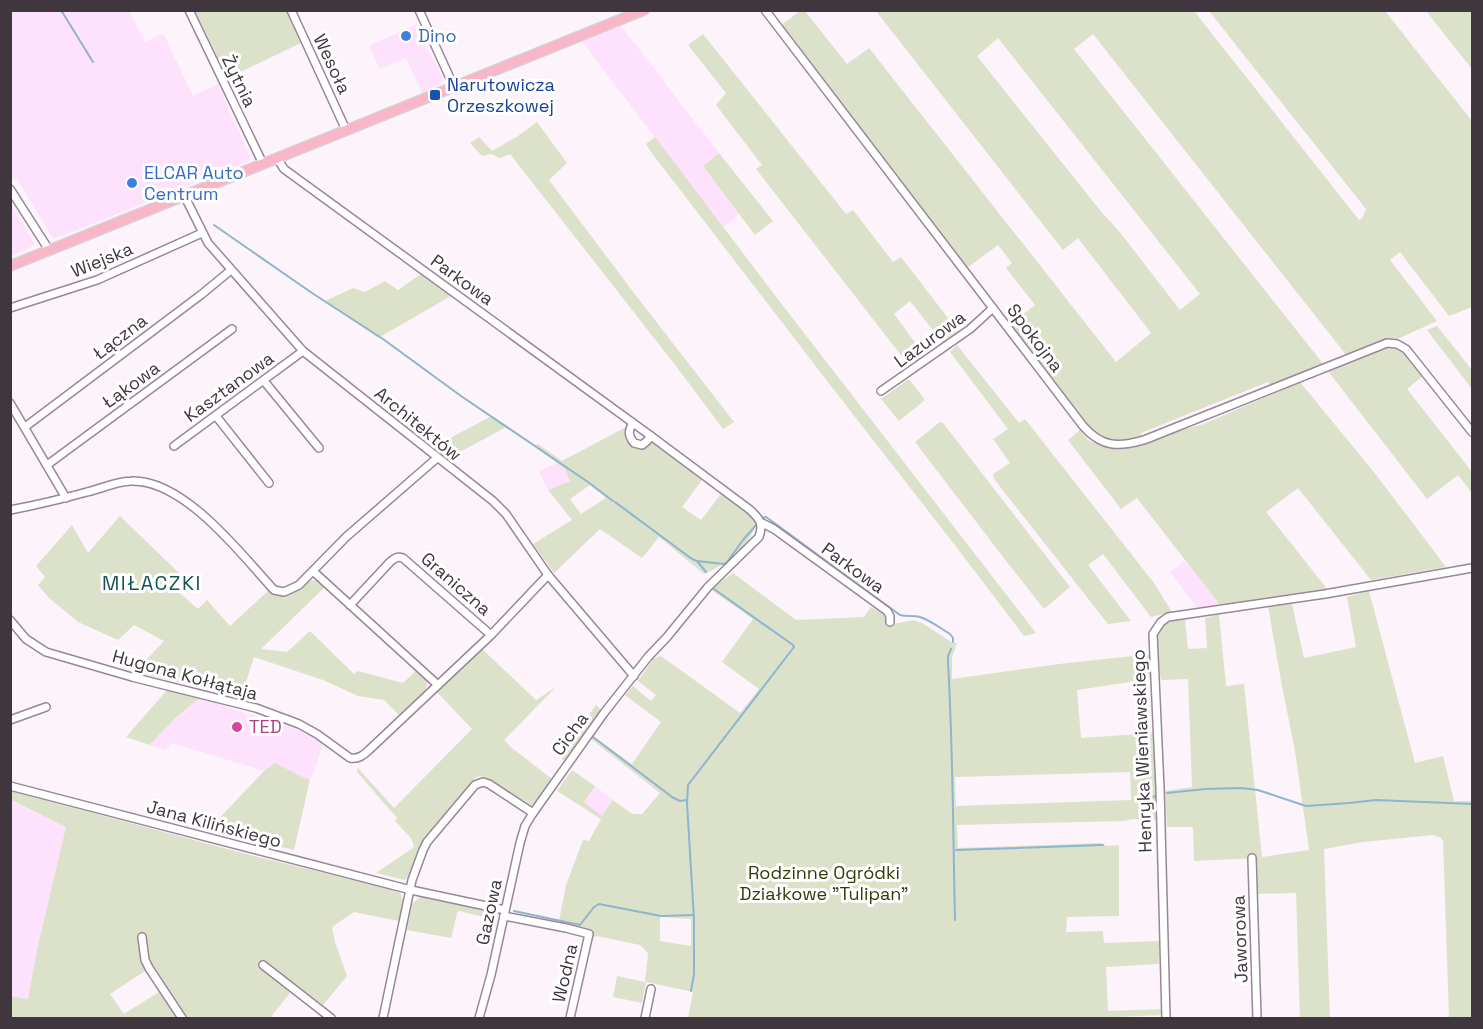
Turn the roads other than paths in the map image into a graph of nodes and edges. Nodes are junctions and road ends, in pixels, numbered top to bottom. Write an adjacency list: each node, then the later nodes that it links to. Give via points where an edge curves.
1 (189, 10): 9 (street, Żytnia)
2 (291, 10): 7 (street, Wesoła)
3 (419, 10): 6 (street)
4 (644, 10): 6 (main road)
5 (765, 10): 17 (street, Spokojna)
6 (454, 87): 7 (main road)
7 (346, 130): 8 (main road)
8 (278, 158): 9 (main road); 24 (street, Parkowa, via 303,183)
9 (262, 164): 11 (main road)
10 (10, 189): 13 (street)
11 (184, 195): 12 (street, Architektów); 13 (main road)
12 (202, 233): 15 (street, Architektów); 16 (street, Wiejska, via 97,280)
13 (49, 250): 14 (main road)
14 (10, 266)
15 (231, 270): 19 (street, Architektów); 25 (street, Łączna)
16 (10, 308)
17 (993, 308): 21 (street, Lazurowa, via 970,329); 26 (street, Spokojna, via 1089,433 1112,445 1144,440 1393,343 1404,347)
18 (232, 329): 31 (street, Łąkowa)
19 (303, 351): 20 (street, Kasztanowa); 30 (street, Architektów)
20 (264, 381): 23 (street, Kasztanowa); 29 (street)
21 (881, 391)
22 (10, 403): 25 (street)
23 (216, 416): 28 (street, Kasztanowa); 32 (street)
24 (633, 423): 27 (street, Parkowa); 27 (street, via 628,435 634,442 642,445)
25 (25, 427): 31 (street)
26 (1473, 432)
27 (651, 436): 35 (street, Parkowa, via 749,509)
28 (174, 446)
29 (319, 448)
30 (437, 458): 37 (street, via 346,537); 38 (street, Architektów, via 506,514)
31 (46, 465): 33 (street)
32 (269, 483)
33 (66, 498): 34 (street); 37 (street, via 130,480 147,482 190,503 274,590 284,592)
34 (10, 510)
35 (762, 526): 41 (street, Parkowa, via 774,529 887,611); 43 (street, Cicha, via 759,537 708,586)
36 (1473, 568): 62 (street, Henryka Wieniawskiego, via 1168,617 1161,622 1153,634)
37 (314, 572): 39 (street)
38 (548, 575): 42 (street); 43 (street, Architektów)
39 (350, 606): 42 (street, Graniczna, via 390,562 400,557); 44 (street)
40 (10, 620): 44 (street, Hugona Kołłątaja, via 26,639 46,652 256,708 299,724 354,759 369,750)
41 (890, 622)
42 (491, 634): 44 (street)
43 (634, 676): 48 (street, Cicha)
44 (438, 685)
45 (46, 707): 46 (street)
46 (10, 720)
47 (10, 786): 50 (street, Jana Kilińskiego)
48 (532, 813): 50 (street, via 489,784 475,785 425,846); 51 (street, Gazowa, via 522,833)
49 (1252, 858): 63 (street, Jaworowa)
50 (411, 890): 51 (street, Jana Kilińskiego); 58 (street)
51 (504, 913): 52 (street, Jana Kilińskiego); 59 (street, Gazowa)
52 (589, 934): 60 (street, Wodna)
53 (142, 937): 56 (street, via 145,960)
54 (263, 965): 57 (street)
55 (651, 989): 61 (street)
56 (182, 1018)
57 (331, 1018)
58 (383, 1018)
59 (480, 1018)
60 (570, 1018)
61 (645, 1018)
62 (1166, 1018)
63 (1257, 1018)

